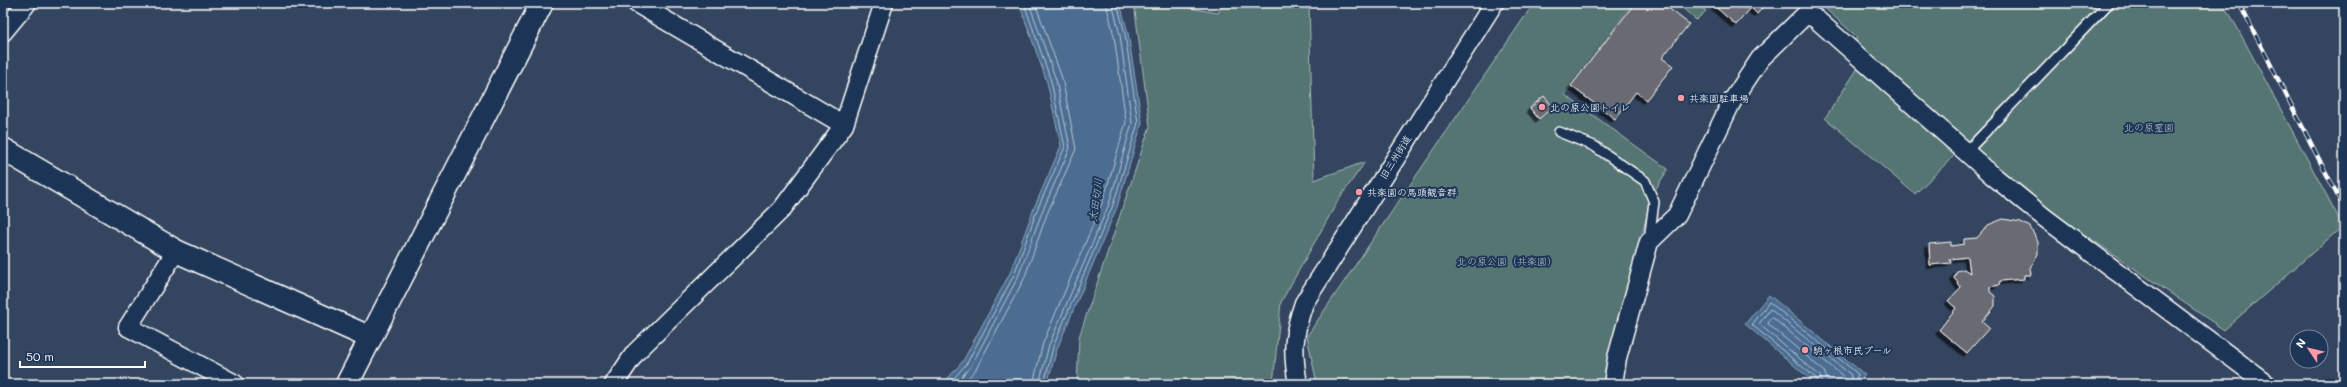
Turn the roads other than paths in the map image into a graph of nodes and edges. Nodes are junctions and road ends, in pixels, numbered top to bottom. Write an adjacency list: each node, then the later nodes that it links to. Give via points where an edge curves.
1 (27, 3): 7 (street)
2 (542, 3): 14 (street)
3 (636, 3): 8 (street)
4 (884, 3): 8 (street)
5 (1494, 3): 18 (street, 旧三州街道, via 1304,304 1295,327 1292,348)
6 (2109, 3): 11 (lane)
7 (3, 32)
8 (844, 126): 17 (street, via 782,209 635,353)
9 (1558, 132): 12 (lane, via 1594,146 1645,181 1654,202)
10 (3, 149): 13 (street)
11 (1967, 151): 12 (street, via 1815,18 1805,15 1760,59 1731,103 1677,215); 20 (street, via 2045,218)
12 (1649, 242): 19 (street, via 1617,358)
13 (176, 251): 14 (street); 15 (street, via 128,327)
14 (369, 337): 16 (street)
15 (235, 384)
16 (347, 384)
17 (614, 384)
18 (1298, 384)
19 (1613, 384)
20 (2267, 384)

